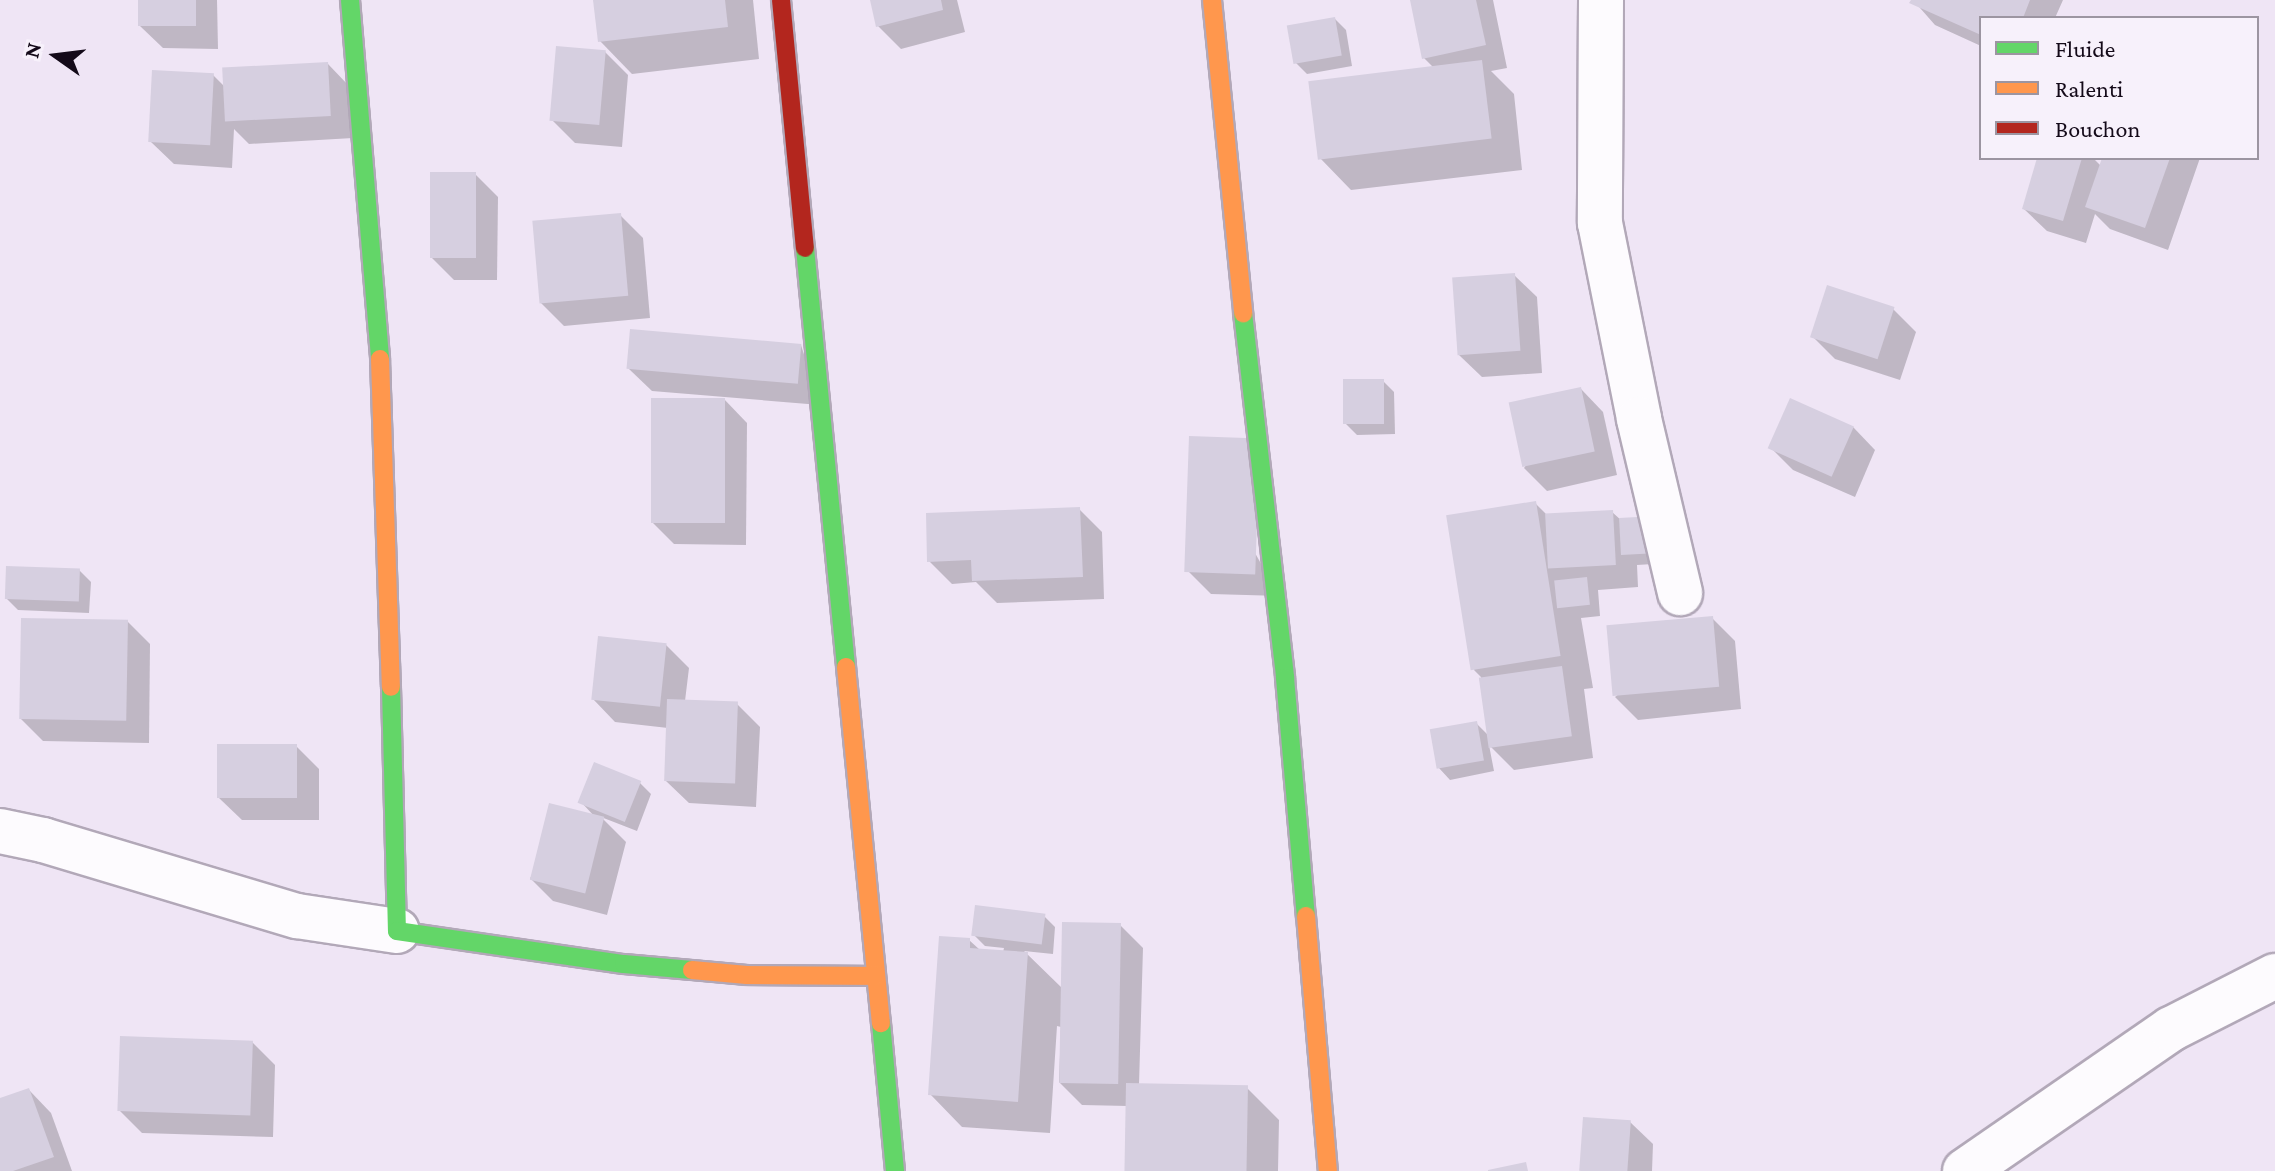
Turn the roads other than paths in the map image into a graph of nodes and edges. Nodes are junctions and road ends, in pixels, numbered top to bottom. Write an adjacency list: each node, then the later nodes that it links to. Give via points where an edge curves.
1 (350, 0): 7 (street, via 383,391)
2 (781, 0): 8 (street)
3 (1212, 0): 11 (street, via 1285,678)
4 (1601, 0): 5 (street, via 1600,223)
5 (1680, 593)
6 (0, 831): 7 (street, via 297,916)
7 (397, 931): 8 (street, via 624,964 747,975)
8 (876, 976): 10 (street)
9 (2275, 976): 12 (street, via 2171,1029)
10 (895, 1171)
11 (1328, 1171)
12 (1965, 1171)

